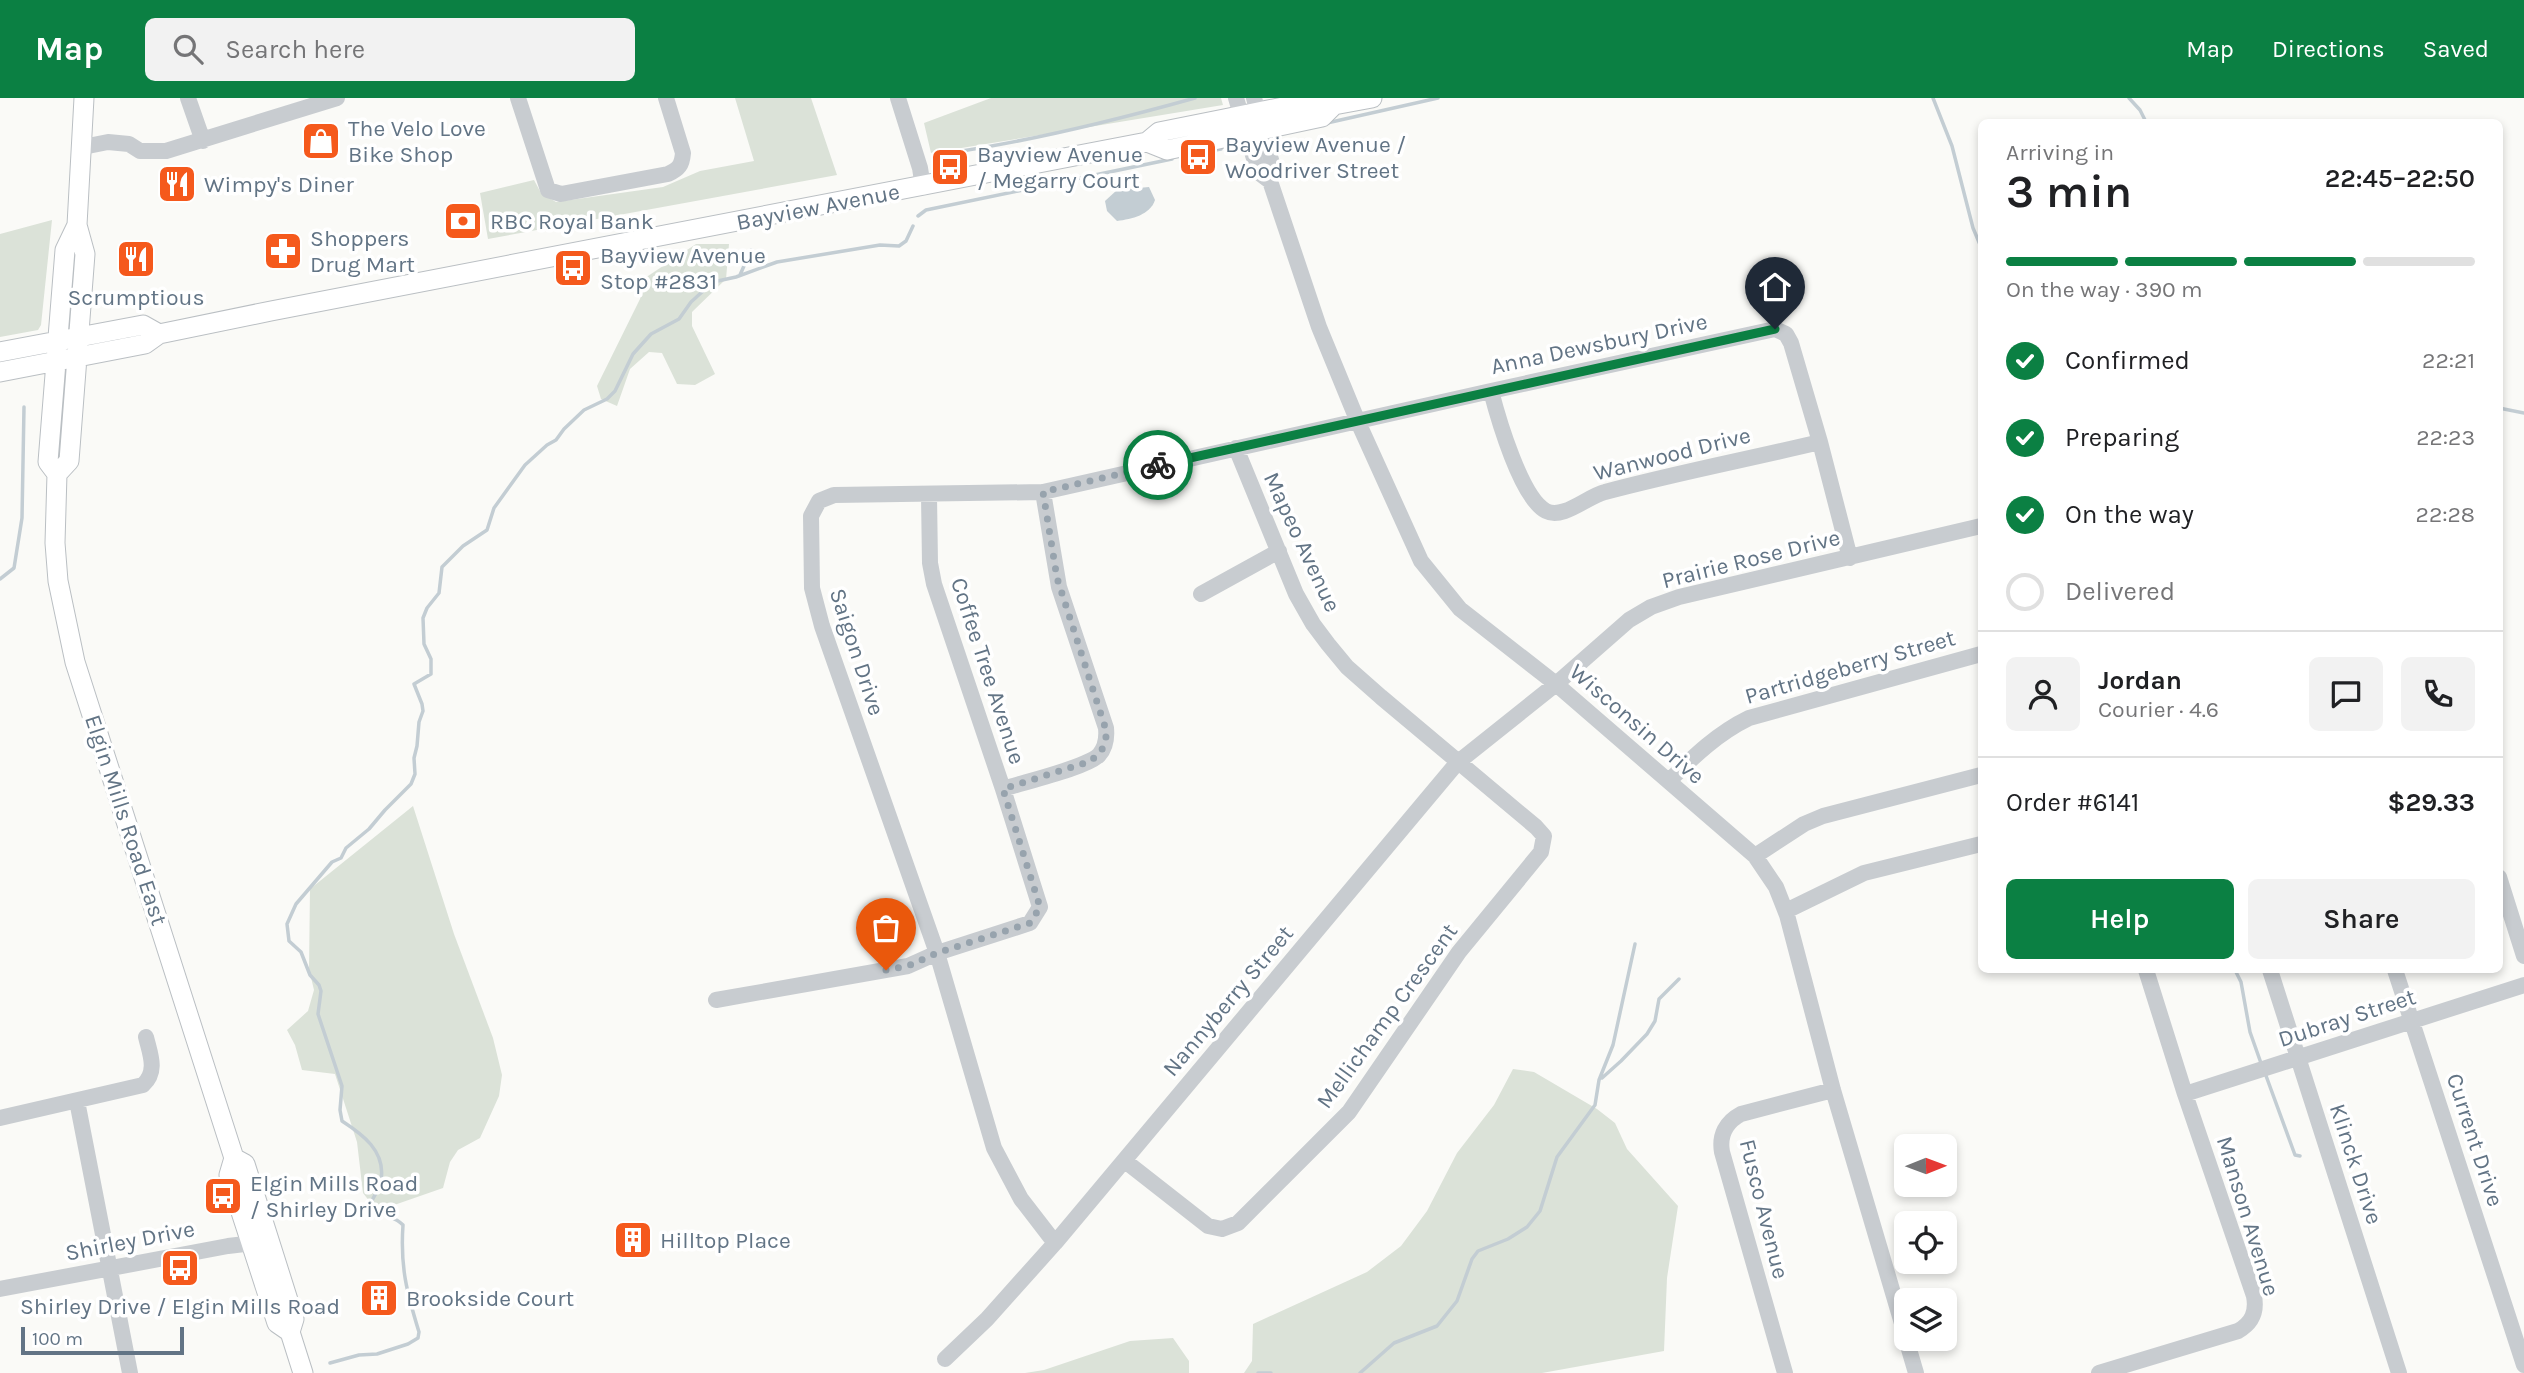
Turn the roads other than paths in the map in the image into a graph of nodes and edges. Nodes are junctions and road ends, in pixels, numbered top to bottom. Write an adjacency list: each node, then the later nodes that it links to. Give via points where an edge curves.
1 (84, 98): 10 (main road, Elgin Mills Road East)
2 (188, 98): 9 (street)
3 (337, 98): 9 (street)
4 (518, 98): 5 (street, via 548,190 561,194 677,170 683,153)
5 (666, 98)
6 (898, 98): 11 (street)
7 (1372, 98): 8 (main road, Bayview Avenue, via 1334,106 1322,117)
8 (1250, 114): 11 (main road, Bayview Avenue, via 1167,150 1147,142); 21 (street, Wisconsin Drive, via 1258,172 1270,181 1309,301)
9 (202, 141): 10 (street, via 166,151 140,151 129,144 108,142)
10 (83, 147): 12 (main road, Elgin Mills Road East)
11 (923, 187): 13 (main road, Bayview Avenue)
12 (77, 225): 14 (main road, Elgin Mills Road East, via 85,254); 15 (main road, Elgin Mills Road East, via 65,250)
13 (159, 334): 14 (main road, Bayview Avenue, via 143,325); 17 (main road, Bayview Avenue, via 145,344)
14 (78, 337): 15 (main road, Bayview Avenue); 17 (main road, Elgin Mills Road East)
15 (58, 341): 16 (main road, Bayview Avenue); 18 (main road, Elgin Mills Road East)
16 (0, 352)
17 (76, 357): 18 (main road, Bayview Avenue); 24 (main road, Elgin Mills Road East, via 69,461)
18 (56, 361): 19 (main road, Bayview Avenue); 24 (main road, Elgin Mills Road East, via 48,462)
19 (0, 372)
20 (1491, 391): 21 (street, Anna Dewsbury Drive); 22 (street, Anna Dewsbury Drive, via 1775,329 1791,341); 22 (street, Wanwood Drive, via 1520,475 1540,506 1553,513 1567,511 1601,493)
21 (1358, 422): 23 (street, Saigon Drive); 32 (street, Wisconsin Drive, via 1406,533 1434,580 1460,609)
22 (1820, 442): 29 (street, Anna Dewsbury Drive)
23 (1236, 448): 25 (street, Saigon Drive); 28 (street, Mapeo Avenue)
24 (57, 474): 56 (main road, Elgin Mills Road East, via 58,581 75,662 234,1158 229,1175)
25 (1043, 492): 26 (street, Saigon Drive); 36 (street, via 1057,578 1107,738 1091,761)
26 (929, 495): 36 (street, Coffee Tree Avenue, via 934,584); 41 (street, Saigon Drive, via 824,498 811,516 810,565 822,626)
27 (1978, 527): 29 (street, Prairie Rose Drive)
28 (1279, 551): 30 (street); 33 (street, Mapeo Avenue, via 1313,624 1347,667)
29 (1850, 558): 32 (street, Prairie Rose Drive, via 1651,607 1618,629)
30 (1201, 594)
31 (1978, 655): 35 (street, Partridgeberry Street, via 1749,718 1704,747)
32 (1556, 684): 33 (street, Nannyberry Street); 35 (street, Wisconsin Drive)
33 (1458, 763): 55 (street, Nannyberry Street); 55 (street, Mellichamp Crescent, via 1536,827 1544,836 1541,852 1459,952 1349,1112 1238,1223 1227,1228 1209,1226)
34 (1978, 776): 38 (street, via 1823,816)
35 (1669, 781): 38 (street, Wisconsin Drive)
36 (1003, 789): 41 (street, Coffee Tree Avenue, via 1040,907 1030,923)
37 (1978, 845): 40 (street, via 1864,873)
38 (1755, 856): 40 (street, Wisconsin Drive)
39 (2503, 890): 42 (street)
40 (1786, 911): 51 (street, Wisconsin Drive)
41 (937, 953): 47 (street, Coffee Tree Avenue, via 908,966); 57 (street, Saigon Drive, via 995,1148 1021,1199)
42 (2524, 956)
43 (2147, 973): 52 (street, Manson Avenue)
44 (2271, 973): 50 (street, Klinck Drive)
45 (2396, 973): 48 (street, Current Drive)
46 (2524, 985): 48 (street, Dubray Street)
47 (716, 1000)
48 (2411, 1020): 50 (street, Dubray Street); 63 (street, Current Drive)
49 (146, 1037): 53 (street, via 153,1065 150,1079 143,1085)
50 (2299, 1058): 52 (street, Dubray Street); 69 (street, Klinck Drive)
51 (1833, 1090): 60 (street, Wisconsin Drive); 66 (street, Fusco Avenue, via 1739,1115 1721,1139)
52 (2185, 1094): 68 (street, Manson Avenue, via 2254,1296 2254,1313 2238,1331)
53 (77, 1101): 54 (street); 58 (street)
54 (0, 1118)
55 (1125, 1161): 57 (street, Nannyberry Street)
56 (260, 1242): 58 (street, Shirley Drive); 65 (main road, Elgin Mills Road East, via 277,1323 290,1332)
57 (1055, 1243): 62 (street, Nannyberry Street, via 987,1320)
58 (110, 1268): 59 (street, Shirley Drive); 64 (street)
59 (0, 1289)
60 (1894, 1297)
61 (1910, 1351): 67 (street, Wisconsin Drive)
62 (945, 1359)
63 (2524, 1365)
64 (130, 1373)
65 (303, 1373)
66 (1785, 1373)
67 (1916, 1373)
68 (2099, 1373)
69 (2399, 1373)

